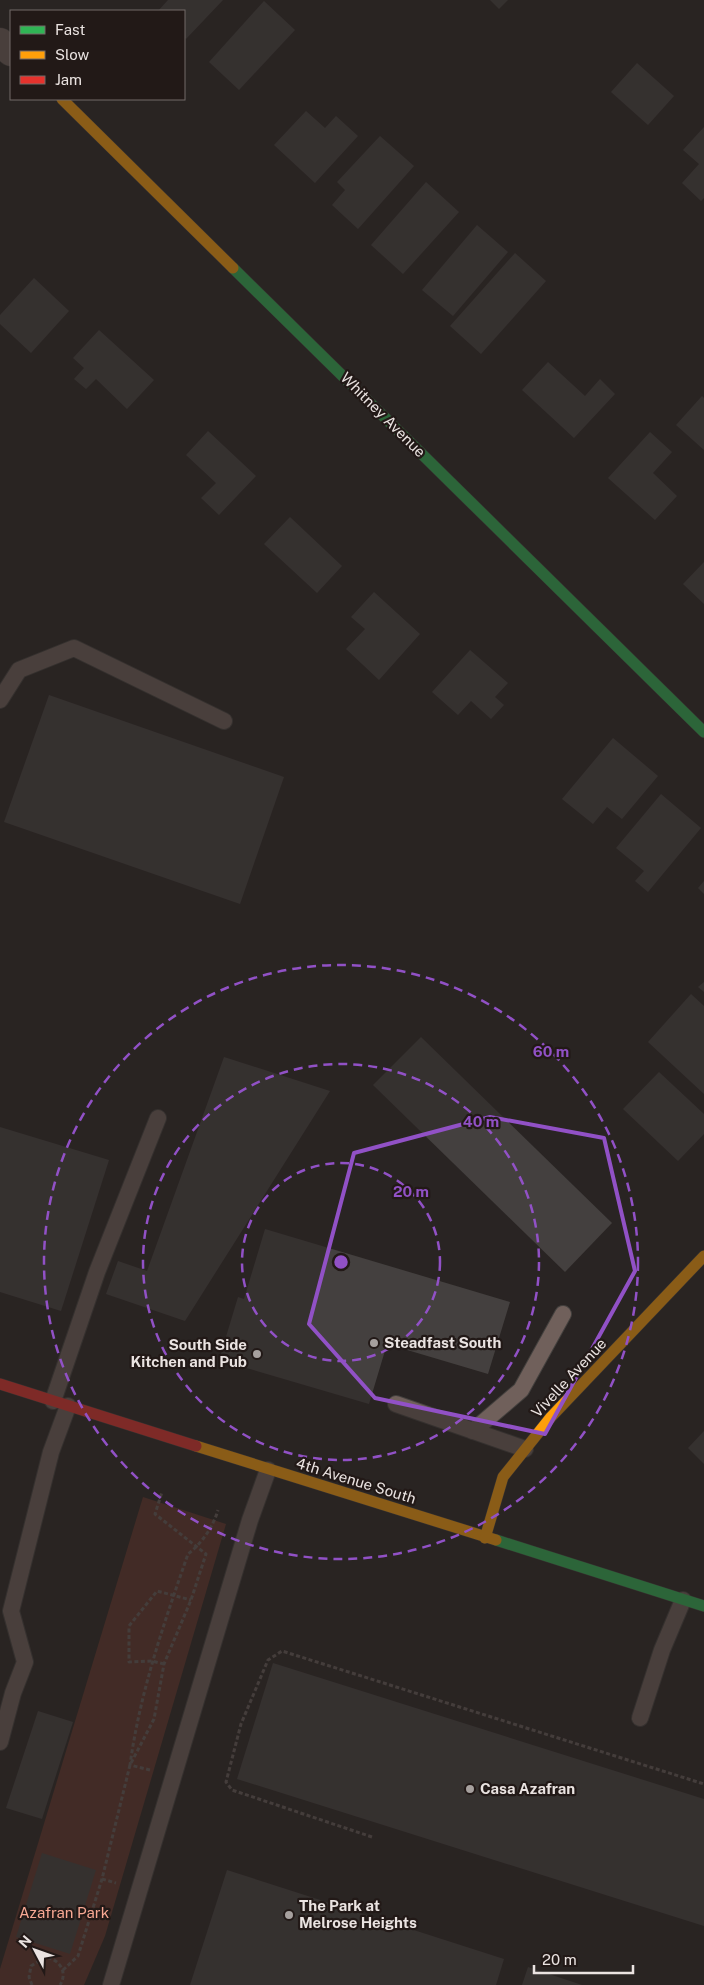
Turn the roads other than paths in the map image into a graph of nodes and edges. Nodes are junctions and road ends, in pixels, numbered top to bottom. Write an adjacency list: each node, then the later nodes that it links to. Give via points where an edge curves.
1 (0, 42): 2 (street)
2 (10, 51)
3 (63, 100): 6 (street, Whitney Avenue)
4 (0, 700): 5 (lane, via 19,670 74,648)
5 (224, 721)
6 (704, 732)
7 (158, 1118): 11 (lane, via 97,1272)
8 (704, 1256): 14 (street, Vivelle Avenue)
9 (563, 1314): 13 (lane, via 521,1390)
10 (0, 1384): 11 (street, 4th Avenue South)
11 (61, 1403): 15 (street, 4th Avenue South); 20 (lane, via 11,1610 25,1662)
12 (396, 1404): 13 (lane)
13 (473, 1431): 14 (lane)
14 (525, 1449): 16 (street, Vivelle Avenue, via 503,1477)
15 (268, 1470): 16 (street, 4th Avenue South); 21 (lane, via 244,1539)
16 (485, 1538): 17 (street, 4th Avenue South)
17 (683, 1600): 18 (street, 4th Avenue South); 19 (lane, via 662,1650)
18 (704, 1606)
19 (640, 1718)
20 (0, 1742)
21 (111, 1985)

